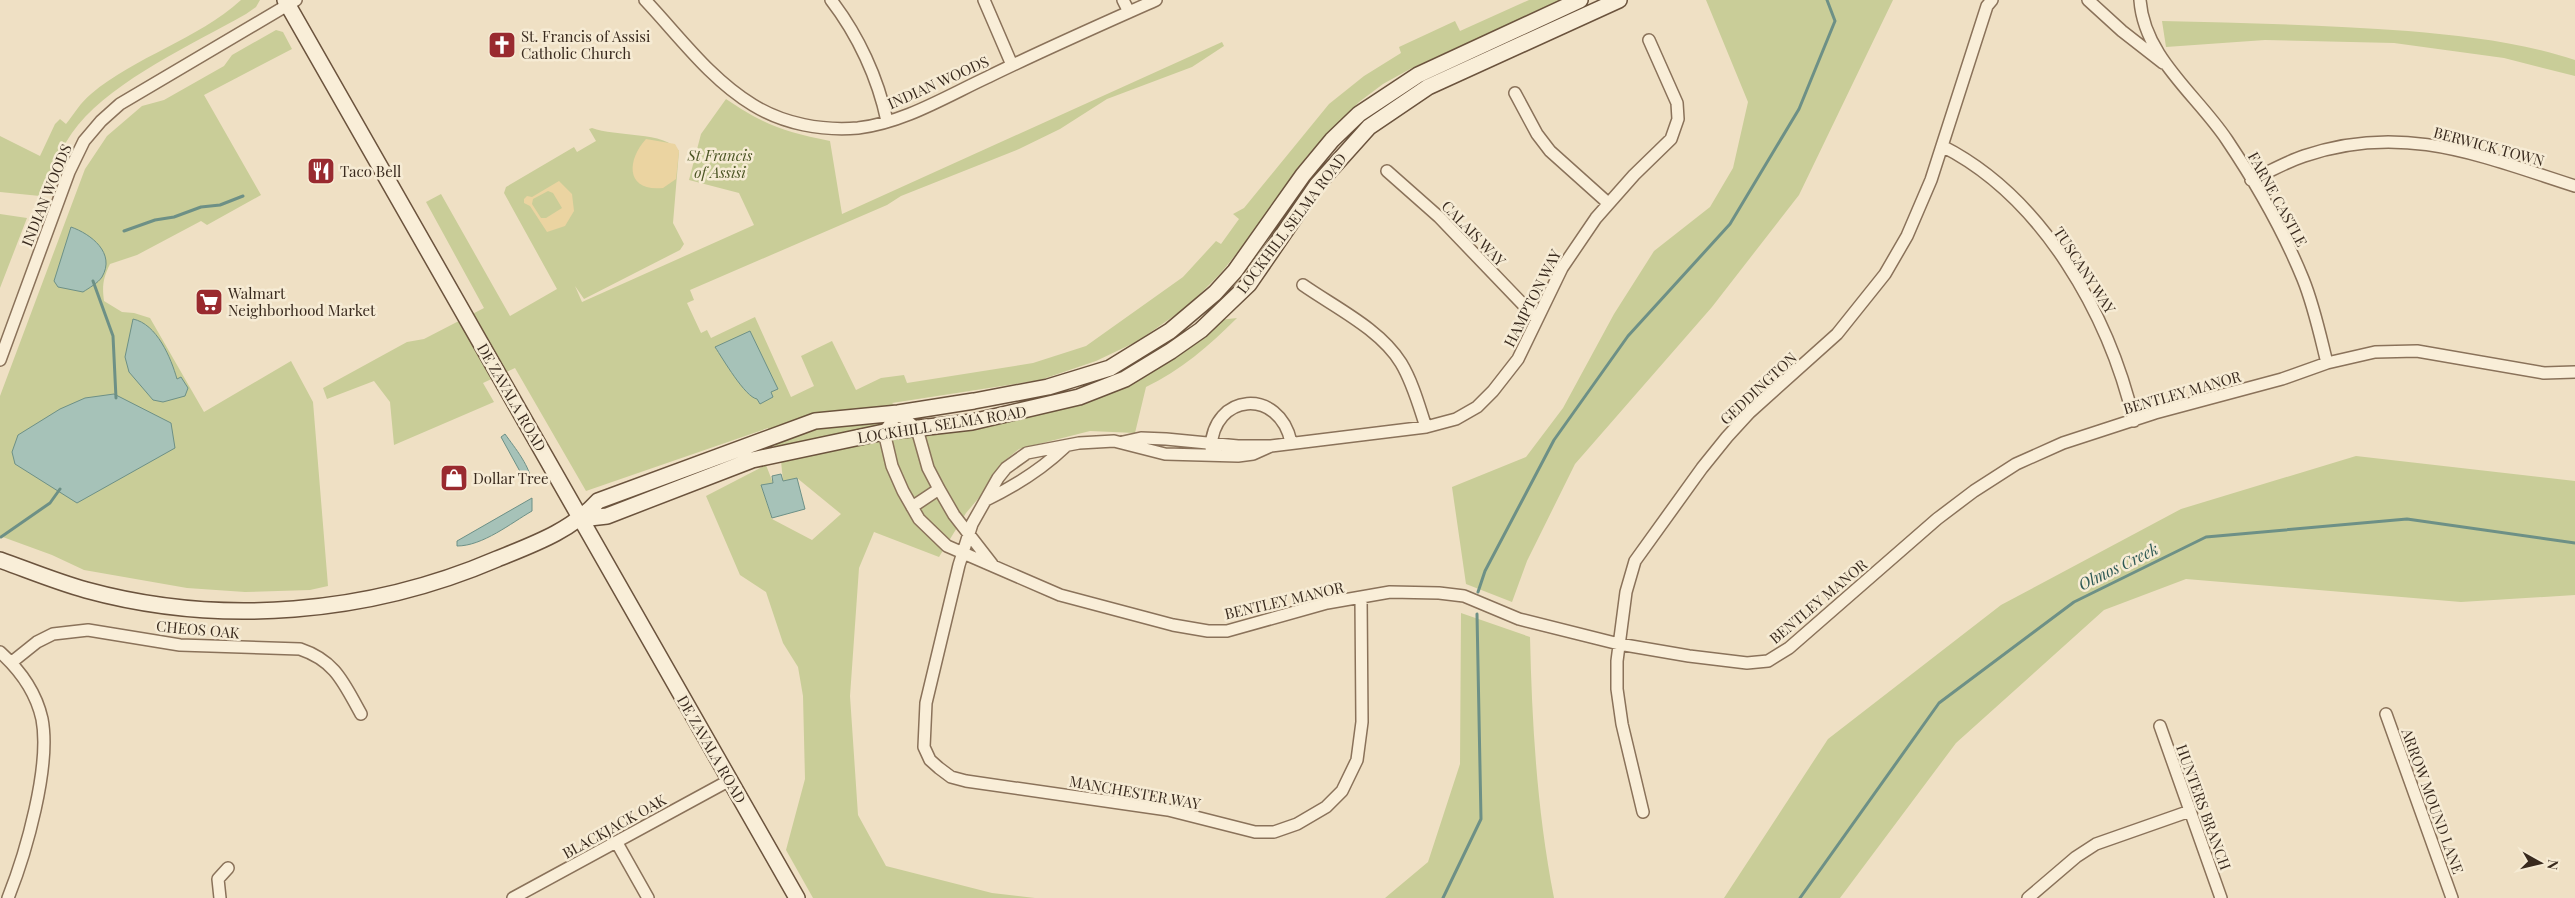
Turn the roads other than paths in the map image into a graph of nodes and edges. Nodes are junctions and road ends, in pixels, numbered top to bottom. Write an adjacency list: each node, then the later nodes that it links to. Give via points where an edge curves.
1 (831, 0): 17 (street, via 866,59)
2 (984, 0): 14 (street)
3 (1123, 0): 12 (street)
4 (1156, 0): 12 (street, INDIAN WOODS)
5 (1580, 0): 20 (main road, LOCKHILL SELMA ROAD, via 1418,75 1385,95 1358,114)
6 (1619, 0): 22 (main road, LOCKHILL SELMA ROAD, via 1428,87 1369,127)
7 (1992, 0): 18 (street, GEDDINGTON, via 1987,6)
8 (2088, 0): 15 (street, FARNE CASTLE)
9 (2140, 0): 15 (street, FARNE CASTLE, via 2141,13 2152,39)
10 (290, 2): 27 (street, INDIAN WOODS, via 120,104 100,121 84,142 69,172); 44 (main road, DE ZAVALA ROAD)
11 (653, 3): 17 (street, INDIAN WOODS, via 725,85 754,106 788,120 824,128 860,127)
12 (1129, 12): 14 (street, INDIAN WOODS)
13 (1649, 40): 24 (street, HAMPTON WAY, via 1677,102 1676,128 1664,147)
14 (1012, 65): 17 (street, INDIAN WOODS)
15 (2169, 68): 21 (street, FARNE CASTLE, via 2226,138)
16 (1516, 93): 24 (street, via 1537,134 1550,151)
17 (887, 121)
18 (1942, 146): 31 (street, TUSCANY WAY, via 1966,158 1991,177 2035,221 2059,252 2103,326 2122,373); 50 (street, GEDDINGTON, via 1907,236 1862,305 1837,334 1727,437 1643,548 1630,575)
19 (1387, 171): 26 (street, CALAIS WAY, via 1439,217)
20 (1304, 175): 22 (street); 30 (main road, LOCKHILL SELMA ROAD, via 1235,271 1215,293 1143,349 1110,368 1048,387)
21 (2252, 180): 23 (street, BERWICK TOWN, via 2304,156 2348,145 2396,140 2445,146); 28 (street, FARNE CASTLE, via 2304,281)
22 (1317, 186): 33 (main road, LOCKHILL SELMA ROAD, via 1248,284 1201,330 1152,364 1125,379 1079,397 972,422)
23 (2575, 186)
24 (1608, 203): 26 (street, HAMPTON WAY, via 1571,253)
25 (1304, 285): 32 (street, via 1371,332 1394,354 1414,389)
26 (1537, 319): 32 (street, HAMPTON WAY, via 1518,360 1493,391 1456,419)
27 (0, 360)
28 (2327, 363): 29 (street, BENTLEY MANOR, via 2375,352 2417,351 2544,373); 31 (street, BENTLEY MANOR, via 2282,380)
29 (2575, 372)
30 (898, 413): 33 (street); 34 (street); 44 (main road, LOCKHILL SELMA ROAD, via 823,419 787,430 598,501)
31 (2134, 421): 50 (street, BENTLEY MANOR, via 2043,451 1974,491 1788,648 1768,661 1708,658)
32 (1426, 427): 37 (street, HAMPTON WAY)
33 (917, 429): 34 (main road, LOCKHILL SELMA ROAD); 41 (street, BENTLEY MANOR, via 928,468)
34 (884, 432): 43 (street, BENTLEY MANOR, via 892,466); 44 (main road, LOCKHILL SELMA ROAD, via 752,460 607,516)
35 (1122, 442): 36 (street, HAMPTON WAY, via 1141,438); 38 (street, HAMPTON WAY, via 1097,441); 40 (street, HAMPTON WAY, via 1165,454)
36 (1211, 442): 37 (street, via 1219,419 1234,408 1249,403 1274,411 1288,430); 39 (street, HAMPTON WAY); 40 (street)
37 (1290, 442): 39 (street, HAMPTON WAY)
38 (1065, 446): 42 (street, via 1022,481); 42 (street, HAMPTON WAY, via 1044,448 1015,460 998,478)
39 (1271, 446): 40 (street, HAMPTON WAY, via 1253,454)
40 (1210, 455)
41 (939, 489): 43 (street); 45 (street, BENTLEY MANOR)
42 (986, 500): 45 (street, HAMPTON WAY)
43 (912, 507): 46 (street, BENTLEY MANOR, via 932,533)
44 (581, 519): 47 (main road, LOCKHILL SELMA ROAD, via 546,538 460,575 405,591 327,606 263,611 135,601 85,590); 56 (main road, DE ZAVALA ROAD)
45 (969, 533): 46 (street, HAMPTON WAY); 48 (street, BENTLEY MANOR)
46 (963, 554): 48 (street, BENTLEY MANOR); 49 (street, MANCHESTER WAY, via 926,703 924,747 930,760 951,777 966,781 1168,810 1255,832 1274,832 1312,817 1342,791 1349,780 1357,760 1362,722)
47 (0, 560)
48 (992, 564): 49 (street, BENTLEY MANOR, via 1025,582 1060,595 1208,631 1245,627 1299,609)
49 (1361, 598): 50 (street, BENTLEY MANOR, via 1390,592 1452,594 1518,619)
50 (1619, 644): 58 (street, GEDDINGTON, via 1618,697)
51 (0, 652): 52 (street)
52 (12, 662): 53 (street, CHEOS OAK, via 53,634 88,630 188,645 293,648 313,654 333,668); 61 (street, via 28,683 35,699 44,737 33,819)
53 (361, 714)
54 (2386, 714): 68 (street, ARROW MOUND LANE)
55 (2160, 726): 57 (street, HUNTERS BRANCH)
56 (730, 780): 59 (street, BLACKJACK OAK); 65 (main road, DE ZAVALA ROAD)
57 (2190, 810): 66 (street, via 2096,844); 67 (street, HUNTERS BRANCH)
58 (1643, 812)
59 (617, 843): 63 (street, BLACKJACK OAK); 64 (street)
60 (228, 868): 62 (street, via 218,879)
61 (8, 898)
62 (220, 898)
63 (513, 898)
64 (648, 898)
65 (797, 898)
66 (2028, 898)
67 (2221, 898)
68 (2452, 898)

